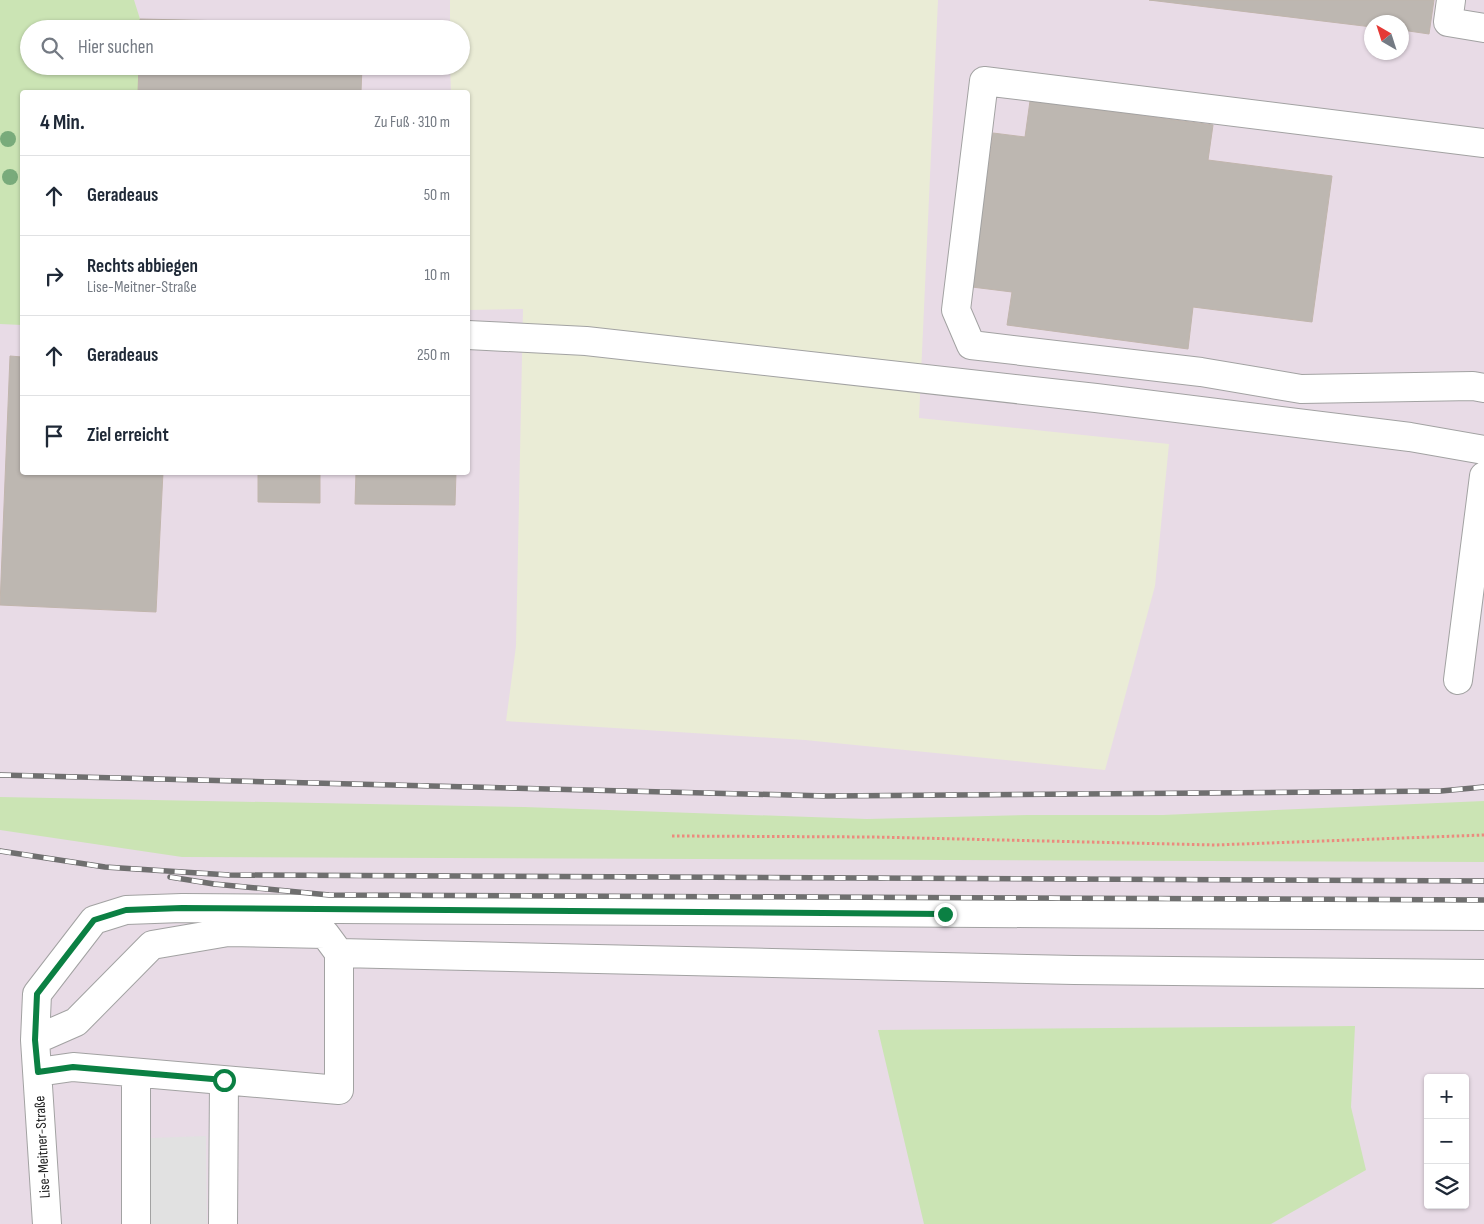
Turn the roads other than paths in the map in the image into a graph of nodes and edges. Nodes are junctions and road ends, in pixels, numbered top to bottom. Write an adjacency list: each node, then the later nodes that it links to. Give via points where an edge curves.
1 (1451, 0): 2 (street, via 1448,22)
2 (1484, 28)
3 (1484, 144): 5 (street, via 984,81 956,310 971,345 1201,372 1301,389)
4 (470, 335): 6 (street, via 586,341 1076,395 1410,437)
5 (1484, 388)
6 (1484, 450)
7 (1484, 476): 8 (street)
8 (1479, 552): 9 (street)
9 (1458, 680)
10 (1484, 916): 13 (street, Lise-Meitner-Straße, via 126,910 94,920 37,994)
11 (339, 953): 12 (street, via 1074,970); 13 (street, via 325,934 228,932 152,945 76,1022); 16 (street, via 340,1090)
12 (1484, 974)
13 (35, 1040): 14 (street, Lise-Meitner-Straße)
14 (38, 1072): 15 (street, via 73,1067); 17 (street, Lise-Meitner-Straße)
15 (136, 1073): 16 (street); 18 (street)
16 (224, 1080): 19 (street)
17 (47, 1224)
18 (136, 1224)
19 (223, 1224)

